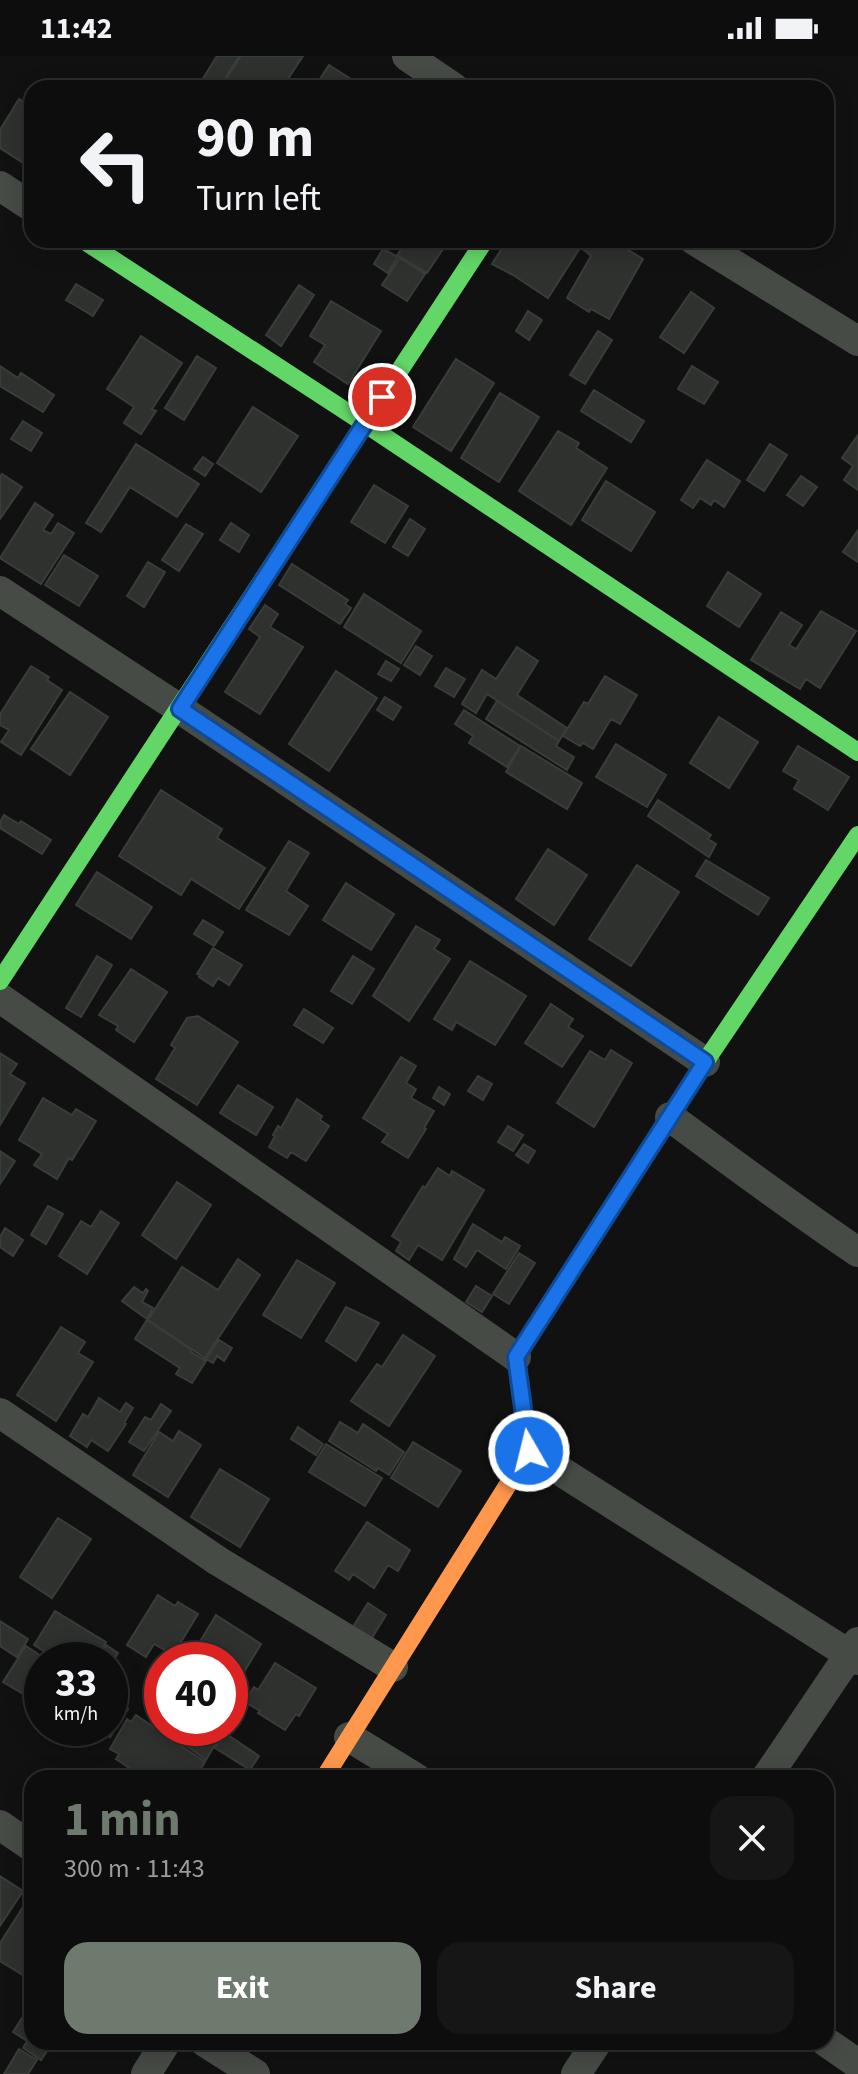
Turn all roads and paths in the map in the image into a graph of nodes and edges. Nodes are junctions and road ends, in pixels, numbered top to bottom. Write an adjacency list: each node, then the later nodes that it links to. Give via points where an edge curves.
1 (407, 56): 2 (street)
2 (442, 80)
3 (0, 186): 4 (street)
4 (24, 202)
5 (95, 248): 9 (street)
6 (480, 248): 9 (street)
7 (707, 248): 8 (street)
8 (858, 341)
9 (364, 423): 11 (street); 12 (street)
10 (0, 591): 11 (street)
11 (180, 709): 14 (street); 16 (street)
12 (858, 752)
13 (858, 835): 16 (street)
14 (0, 981)
15 (0, 998): 19 (street)
16 (705, 1062): 17 (street)
17 (670, 1117): 18 (street); 19 (street)
18 (858, 1252)
19 (516, 1357): 21 (street)
20 (0, 1413): 23 (street, via 218,1561)
21 (529, 1451): 22 (street); 23 (street)
22 (855, 1652): 27 (street)
23 (393, 1667): 24 (street)
24 (349, 1737): 25 (street); 26 (street)
25 (329, 1770)
26 (403, 1770)
27 (772, 1770)
28 (0, 1825): 29 (street)
29 (24, 1842)
30 (834, 2048): 34 (street)
31 (161, 2050): 35 (street)
32 (218, 2050): 36 (street)
33 (592, 2050): 37 (street)
34 (858, 2064)
35 (146, 2074)
36 (255, 2074)
37 (576, 2074)

